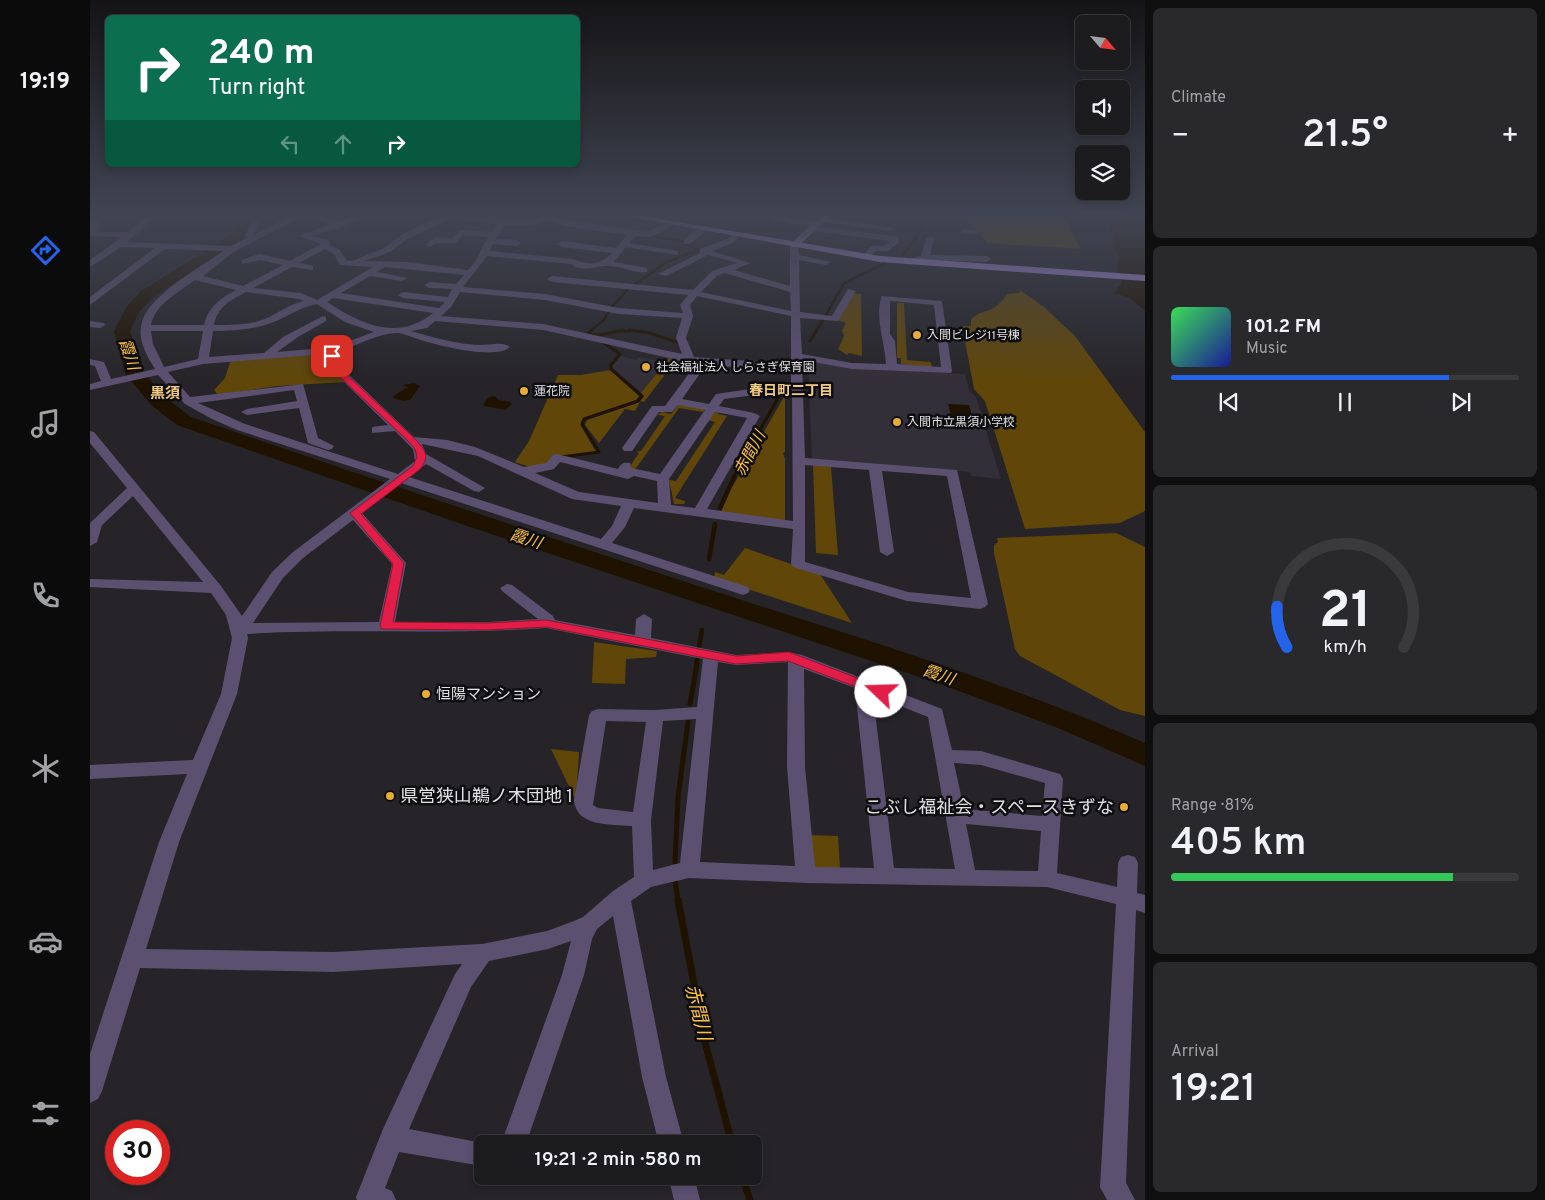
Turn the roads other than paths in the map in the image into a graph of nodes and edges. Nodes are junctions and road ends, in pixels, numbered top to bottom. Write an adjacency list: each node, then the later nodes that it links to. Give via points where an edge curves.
1 (130, 271): 25 (street)
2 (277, 271): 26 (street)
3 (372, 271): 12 (street)
4 (454, 271): 13 (street)
5 (579, 271): 18 (street)
6 (669, 271): 14 (street)
7 (723, 271): 31 (street, via 715,274)
8 (729, 271): 27 (street)
9 (795, 271): 27 (street)
10 (1049, 271): 16 (highway)
11 (199, 272): 26 (street, via 198,278); 44 (street, via 155,308)
12 (369, 273): 15 (street); 22 (street)
13 (470, 273): 23 (street)
14 (663, 274)
15 (402, 278)
16 (1145, 278)
17 (552, 279): 18 (street)
18 (569, 282): 20 (street)
19 (526, 283): 30 (street)
20 (587, 284): 31 (street); 34 (street, via 571,294)
21 (429, 285): 23 (street)
22 (341, 288): 29 (street); 32 (street)
23 (458, 288): 30 (street); 35 (street)
24 (90, 289): 25 (street)
25 (106, 289): 36 (street)
26 (242, 289): 37 (street, via 300,296); 43 (street, via 216,309)
27 (795, 290): 40 (street)
28 (851, 291): 40 (street, via 835,319)
29 (373, 292)
30 (513, 293): 34 (street)
31 (695, 294): 40 (street); 41 (street, via 685,305)
32 (332, 295): 37 (street); 38 (street)
33 (403, 295): 35 (street)
34 (553, 299): 41 (street, via 619,311)
35 (451, 300): 39 (street)
36 (90, 302)
37 (317, 302): 43 (street, via 295,306 268,320 241,328); 46 (street, via 348,320)
38 (413, 308): 39 (street); 46 (street, via 391,323)
39 (438, 314): 45 (street, via 423,326); 50 (street, via 543,327)
40 (796, 315): 54 (street)
41 (688, 316): 50 (street, via 681,338)
42 (323, 319): 49 (street, via 296,333)
43 (208, 326): 44 (street); 51 (street)
44 (145, 328): 56 (street)
45 (400, 331): 46 (street); 47 (street, via 449,345 484,349)
46 (386, 332): 48 (street)
47 (505, 347)
48 (329, 350): 49 (street); 65 (street, via 341,373)
49 (268, 355): 51 (street)
50 (690, 360): 53 (street)
51 (203, 361): 56 (street)
52 (90, 362): 57 (street, via 100,364)
53 (702, 362): 54 (street); 61 (street)
54 (796, 362): 55 (street); 58 (street)
55 (892, 367): 55 (street, via 947,371 939,303 886,298 885,334 890,341)
56 (158, 372): 57 (street); 60 (street)
57 (107, 383): 59 (street)
58 (797, 386): 63 (street, via 720,396); 71 (street)
59 (90, 387)
60 (188, 401): 62 (street, via 299,386); 74 (street, via 241,427)
61 (675, 401): 63 (street); 69 (street, via 668,410 656,408)
62 (303, 404): 64 (street); 74 (street, via 312,440 389,469)
63 (711, 408): 75 (street); 80 (street, via 754,416)
64 (247, 412)
65 (398, 426): 66 (street); 68 (street)
66 (376, 430)
67 (90, 436): 76 (street)
68 (411, 440): 70 (street); 73 (street, via 443,442)
69 (628, 448)
70 (422, 457): 74 (street, via 416,468); 77 (street)
71 (797, 461): 72 (street); 82 (street)
72 (875, 467): 82 (street, via 953,473 980,604 907,596 798,564); 85 (street)
73 (523, 471): 75 (street, via 547,467 557,458); 78 (street, via 568,494)
74 (403, 478): 81 (street); 84 (street)
75 (663, 479): 79 (street)
76 (135, 488): 83 (street, via 96,524); 88 (street)
77 (479, 488)
78 (629, 504): 79 (street); 84 (street, via 618,527)
79 (665, 507): 80 (street)
80 (699, 512): 82 (street)
81 (356, 513): 92 (street, via 399,563); 93 (street, via 316,540 277,575 251,616)
82 (800, 526)
83 (90, 542)
84 (604, 544): 89 (street)
85 (887, 552)
86 (90, 583): 88 (street, via 197,586)
87 (507, 588): 91 (street, via 548,619)
88 (216, 590): 93 (street, via 234,615)
89 (743, 590)
90 (644, 619): 94 (street)
91 (546, 623): 92 (street, via 487,627); 94 (street)
92 (386, 626): 93 (street)
93 (238, 629): 101 (street, via 238,651 228,694)
94 (643, 643): 95 (street)
95 (711, 656): 96 (street, via 736,660 789,656); 98 (street)
96 (796, 659): 97 (street); 108 (street, via 794,744)
97 (863, 685): 100 (street, via 936,713); 109 (street)
98 (706, 712): 99 (street); 107 (street)
99 (655, 716): 104 (street); 104 (street, via 598,715 583,800 584,809 594,815)
100 (945, 756): 103 (street); 105 (street, via 981,758 1054,779)
101 (197, 767): 102 (street); 117 (street)
102 (90, 772)
103 (956, 816): 105 (street); 110 (street)
104 (641, 820): 112 (street)
105 (1051, 824): 111 (street)
106 (1128, 863): 114 (street)
107 (689, 870): 108 (street); 112 (street)
108 (806, 875): 109 (street)
109 (885, 876): 110 (street)
110 (966, 878): 111 (street)
111 (1047, 879): 114 (street)
112 (644, 881): 113 (street)
113 (620, 897): 115 (street); 120 (street, via 654,1077)
114 (1136, 902): 126 (street, via 1113,1187)
115 (590, 922): 116 (street, via 548,940); 119 (street)
116 (482, 953): 117 (street, via 333,962); 121 (street, via 463,981)
117 (131, 958): 118 (street)
118 (90, 1090)
119 (516, 1135)
120 (670, 1135)
121 (392, 1138): 122 (street); 124 (street, via 369,1197)
122 (474, 1153)
123 (683, 1185): 125 (street)
124 (383, 1200)
125 (687, 1200)
126 (1122, 1200)

